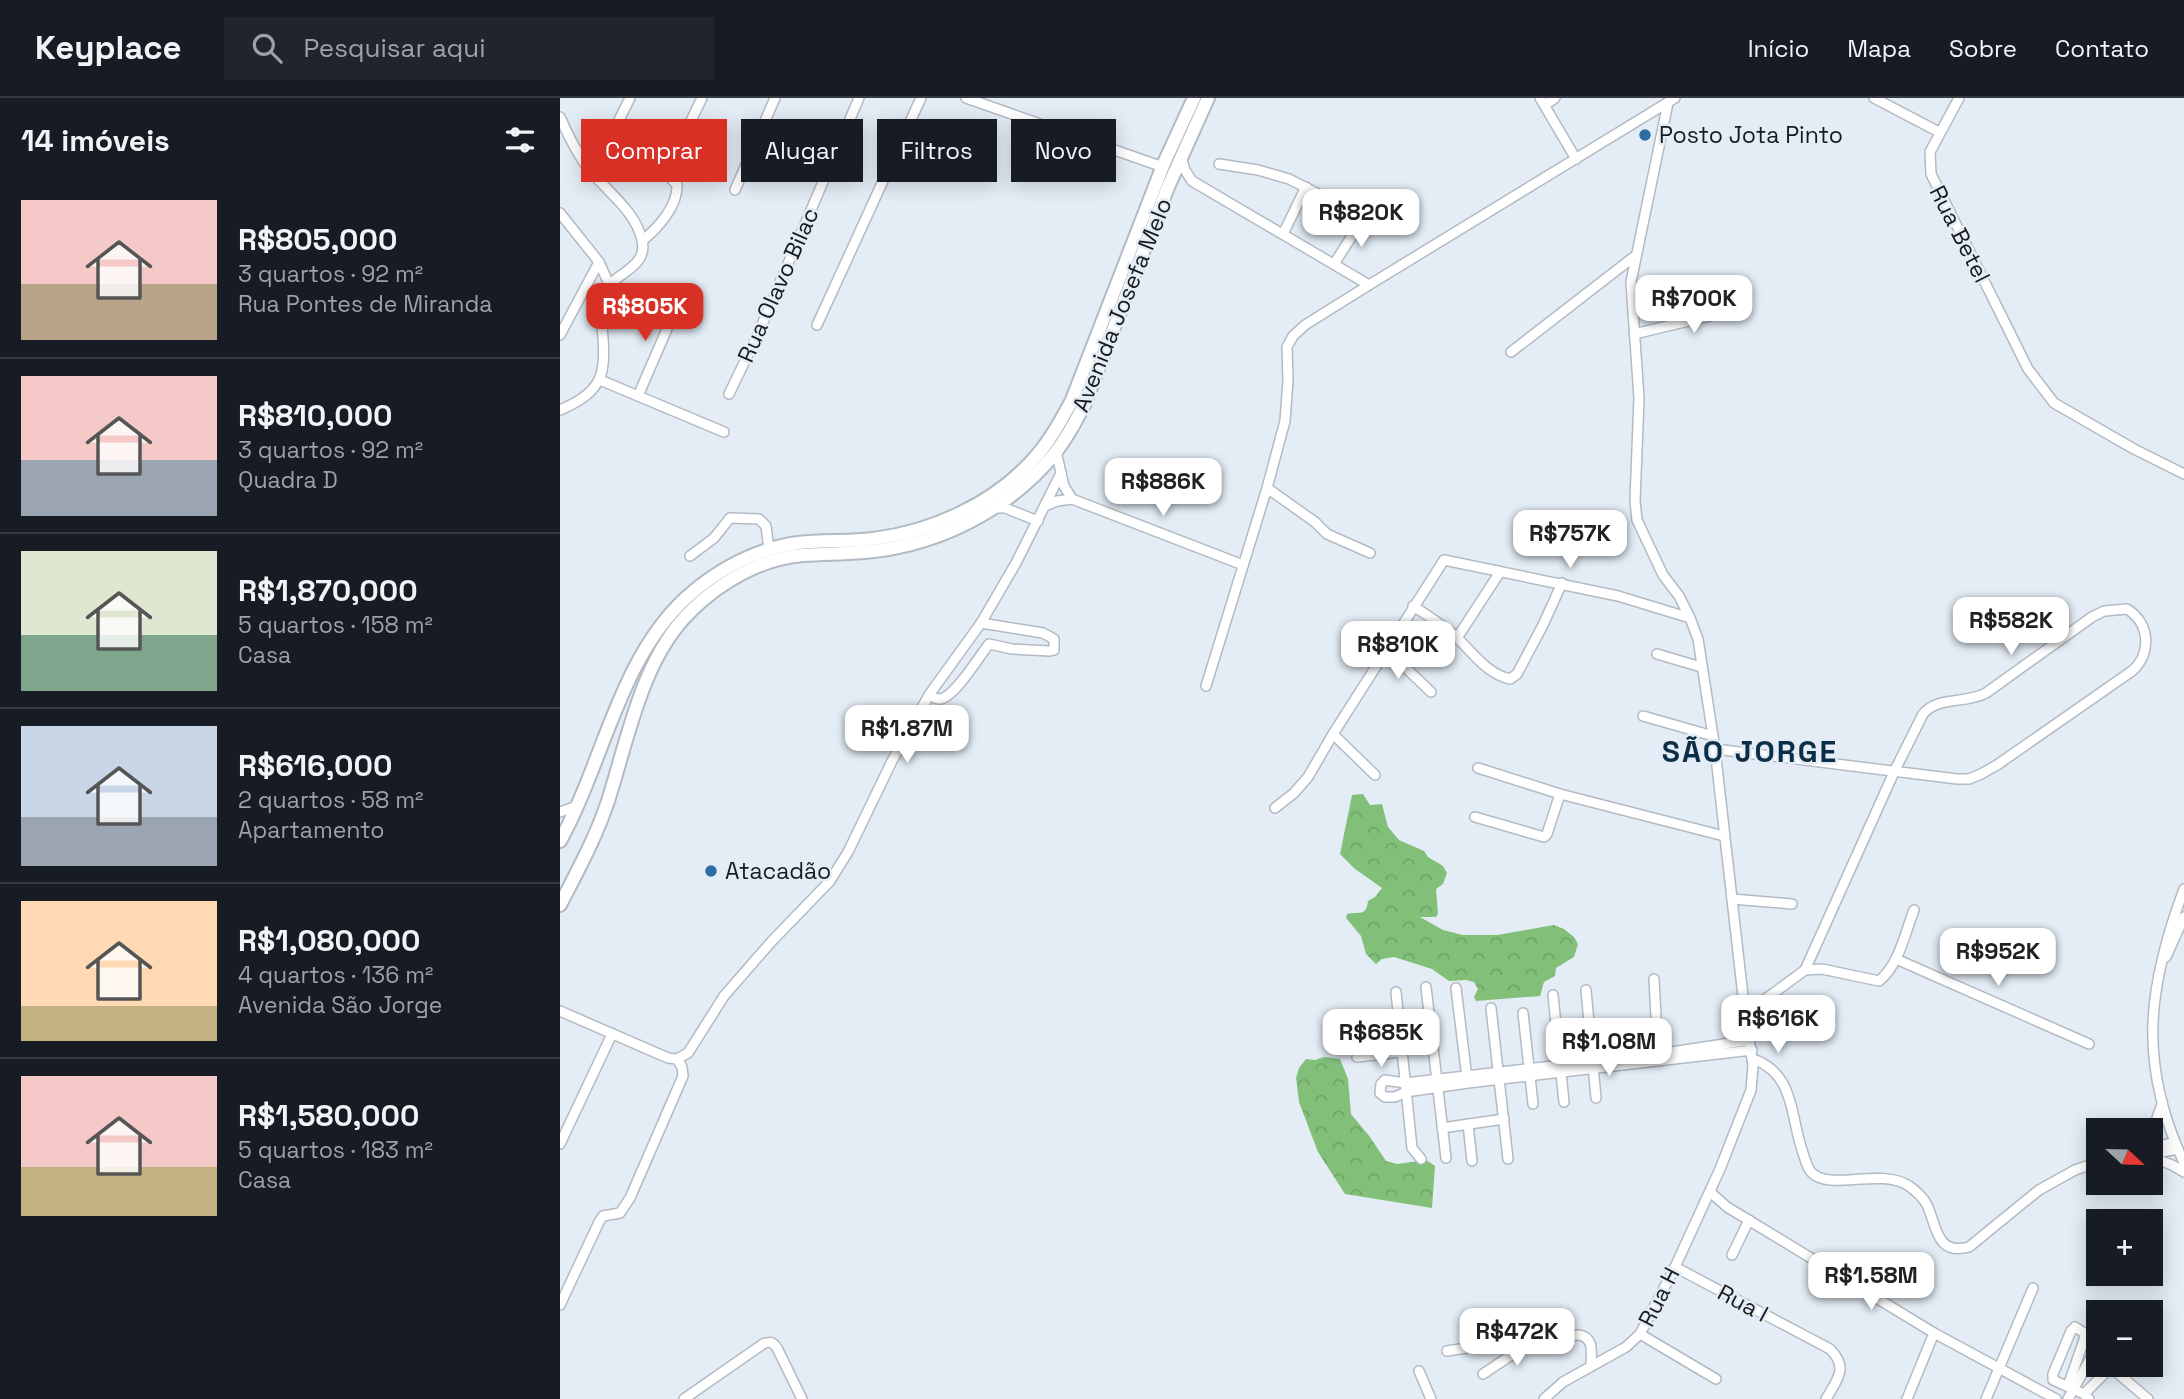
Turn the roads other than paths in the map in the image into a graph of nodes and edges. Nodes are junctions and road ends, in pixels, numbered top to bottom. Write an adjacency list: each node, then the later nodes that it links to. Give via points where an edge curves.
1 (630, 98): 15 (street)
2 (702, 98): 29 (street, via 669,166 677,196)
3 (775, 98): 24 (street)
4 (859, 98): 42 (street, Rua Olavo Bilac)
5 (921, 98): 37 (street)
6 (966, 98): 20 (street)
7 (1194, 98): 20 (main road, Avenida Josefa Melo)
8 (1208, 98): 17 (main road, Avenida Josefa Melo)
9 (1555, 98): 13 (street)
10 (1874, 98): 16 (street)
11 (1959, 98): 16 (street, Rua Betel)
12 (1667, 101): 18 (street); 30 (street, Rua H)
13 (1542, 102): 18 (street)
14 (560, 117): 29 (street, via 570,140 629,214)
15 (620, 119)
16 (1939, 132): 48 (street, Rua Betel, via 1930,152 1930,174 2028,369 2054,404)
17 (1181, 157): 21 (street); 22 (main road, Avenida Josefa Melo)
18 (1576, 159): 34 (street)
19 (1219, 163): 23 (street, via 1265,172)
20 (1163, 167): 54 (main road, Avenida Josefa Melo, via 1072,400 1031,462 969,509 912,531 870,540)
21 (1192, 181): 22 (street); 28 (street)
22 (1170, 184): 46 (main road, Avenida Josefa Melo, via 1085,403)
23 (1306, 187): 25 (street); 28 (street)
24 (734, 190)
25 (1345, 207)
26 (560, 213): 31 (street)
27 (1364, 217): 32 (street)
28 (1283, 234): 32 (street)
29 (642, 241): 33 (street, via 637,263)
30 (1635, 256): 38 (street, Rua H, via 1631,282); 40 (street)
31 (598, 262): 33 (street); 39 (street)
32 (1334, 264): 34 (street)
33 (609, 284): 41 (street, via 601,302)
34 (1369, 285): 49 (street, via 1297,330 1290,342 1284,421)
35 (679, 301): 43 (street)
36 (1735, 310): 38 (street)
37 (817, 325)
38 (1634, 334): 61 (street, Rua H, via 1639,398 1634,481 1637,520)
39 (560, 335)
40 (1511, 352)
41 (600, 380): 43 (street); 44 (street, via 586,397)
42 (729, 394)
43 (638, 396): 45 (street)
44 (560, 410)
45 (724, 432)
46 (1056, 452): 47 (street); 52 (main road, Avenida Josefa Melo)
47 (1061, 473): 50 (street); 51 (street)
48 (2184, 474)
49 (1267, 488): 55 (street, via 1327,534); 57 (street)
50 (1072, 499): 51 (street); 57 (street)
51 (1045, 506): 53 (street)
52 (993, 508): 53 (street); 87 (main road, Avenida Josefa Melo, via 923,541 776,561 743,573 707,596 657,655 606,806)
53 (1038, 521): 62 (street)
54 (769, 549): 56 (street, via 766,526 759,519 730,518); 78 (main road, Avenida Josefa Melo, via 709,579 664,620 627,686)
55 (1370, 553)
56 (690, 556)
57 (1243, 565): 67 (street)
58 (1500, 572): 59 (street); 60 (street, via 1445,559); 63 (street)
59 (1562, 583): 61 (street); 63 (street, via 1517,674 1510,679 1483,663)
60 (1413, 606): 63 (street); 64 (street)
61 (1690, 618): 66 (street, Rua H)
62 (981, 623): 69 (street); 69 (street, via 1044,633 1054,639 1054,650 989,644 946,696)
63 (1457, 638)
64 (1386, 649): 68 (street); 71 (street)
65 (1657, 654): 66 (street)
66 (1701, 667): 72 (street, Rua H)
67 (1206, 686)
68 (1431, 692)
69 (929, 695): 111 (street, via 830,881 724,996 688,1053)
70 (1643, 716): 72 (street)
71 (1333, 734): 76 (street); 79 (street, via 1303,784)
72 (1713, 736): 73 (street, Rua H)
73 (1715, 749): 75 (street); 82 (street, Rua H)
74 (1478, 768): 77 (street)
75 (1895, 770): 75 (street, via 1969,779 1997,765 2140,664 2146,649 2140,620 2127,609 2104,611 1977,698 1929,707); 91 (street)
76 (1375, 775)
77 (1560, 794): 81 (street, via 1546,836); 82 (street)
78 (577, 806): 80 (street); 83 (main road, Avenida Josefa Melo)
79 (1275, 808)
80 (560, 812)
81 (1475, 817)
82 (1724, 836): 85 (street, Rua H)
83 (561, 838)
84 (2184, 889): 92 (street)
85 (1732, 899): 86 (street); 102 (street, Rua H)
86 (1792, 904)
87 (560, 905)
88 (1914, 910): 90 (street)
89 (2184, 917): 92 (street)
90 (1896, 959): 91 (street, via 1880,981); 106 (street)
91 (1805, 970): 102 (street)
92 (2158, 974): 123 (street, via 2152,1024)
93 (1654, 979): 109 (street)
94 (1426, 987): 119 (street)
95 (1456, 988): 117 (street)
96 (1586, 990): 112 (street)
97 (1396, 992): 103 (street)
98 (1553, 995): 113 (street)
99 (1491, 1008): 115 (street)
100 (560, 1011): 105 (street)
101 (1522, 1013): 114 (street)
102 (1745, 1014): 108 (street, Rua H)
103 (1398, 1021): 104 (street); 107 (street)
104 (1354, 1026)
105 (612, 1034): 111 (street); 129 (street)
106 (2089, 1044)
107 (1401, 1052): 110 (street); 120 (street)
108 (1752, 1052): 109 (street); 116 (street); 116 (street, via 1767,1060); 118 (street, Rua H)
109 (1663, 1055): 112 (street)
110 (1357, 1058)
111 (677, 1059): 146 (street, via 683,1076 630,1198 620,1213 603,1216 598,1222)
112 (1593, 1064): 113 (street); 121 (street)
113 (1562, 1069): 114 (street); 122 (street)
114 (1530, 1072): 115 (street); 124 (street)
115 (1498, 1075): 117 (street); 126 (street)
116 (1774, 1075): 118 (street); 139 (street, via 1791,1102 1800,1145 1813,1175 1827,1180 1883,1177 1906,1184 1926,1203 1940,1240 1951,1248 1969,1247 2039,1191)
117 (1467, 1079): 119 (street)
118 (1753, 1080): 141 (street, Rua H)
119 (1436, 1083): 120 (street); 128 (street)
120 (1405, 1088): 134 (street, via 1412,1147)
121 (1596, 1098)
122 (1564, 1102)
123 (2162, 1102): 125 (street); 130 (street)
124 (1533, 1104)
125 (2157, 1118)
126 (1504, 1119): 127 (street); 135 (street)
127 (1468, 1124): 128 (street); 136 (street)
128 (1442, 1128): 133 (street)
129 (560, 1144)
130 (2176, 1145): 131 (street); 132 (street); 138 (street)
131 (2163, 1147)
132 (2163, 1151)
133 (1446, 1158)
134 (1421, 1159)
135 (1508, 1159)
136 (1472, 1161)
137 (2163, 1161): 140 (street)
138 (2184, 1163)
139 (2086, 1166)
140 (2184, 1172)
141 (1710, 1192): 142 (street); 144 (street, Rua H)
142 (1749, 1220): 143 (street); 147 (street)
143 (1732, 1255)
144 (1675, 1267): 148 (street, Rua H); 163 (street, Rua I, via 1830,1349 1841,1366)
145 (2033, 1288): 153 (street)
146 (560, 1305)
147 (1934, 1333): 153 (street); 164 (street)
148 (1640, 1334): 152 (street, Rua H, via 1626,1347); 156 (street)
149 (1537, 1338): 150 (street); 152 (street, via 1587,1337); 155 (street)
150 (1447, 1351)
151 (2086, 1364): 157 (street)
152 (1591, 1365): 162 (street, Rua H)
153 (1998, 1369): 165 (street); 166 (street)
154 (1419, 1371): 161 (street)
155 (1483, 1374)
156 (1716, 1378)
157 (2071, 1388): 157 (street, via 2053,1380 2053,1374 2075,1327 2086,1334); 158 (street); 167 (street)
158 (2087, 1396): 168 (street, via 2108,1370 2114,1370)
159 (684, 1399): 160 (street, via 763,1344 773,1343)
160 (802, 1399)
161 (1431, 1399)
162 (1544, 1399)
163 (1826, 1399)
164 (1907, 1399)
165 (1986, 1399)
166 (2056, 1399)
167 (2068, 1399)
168 (2148, 1399)

